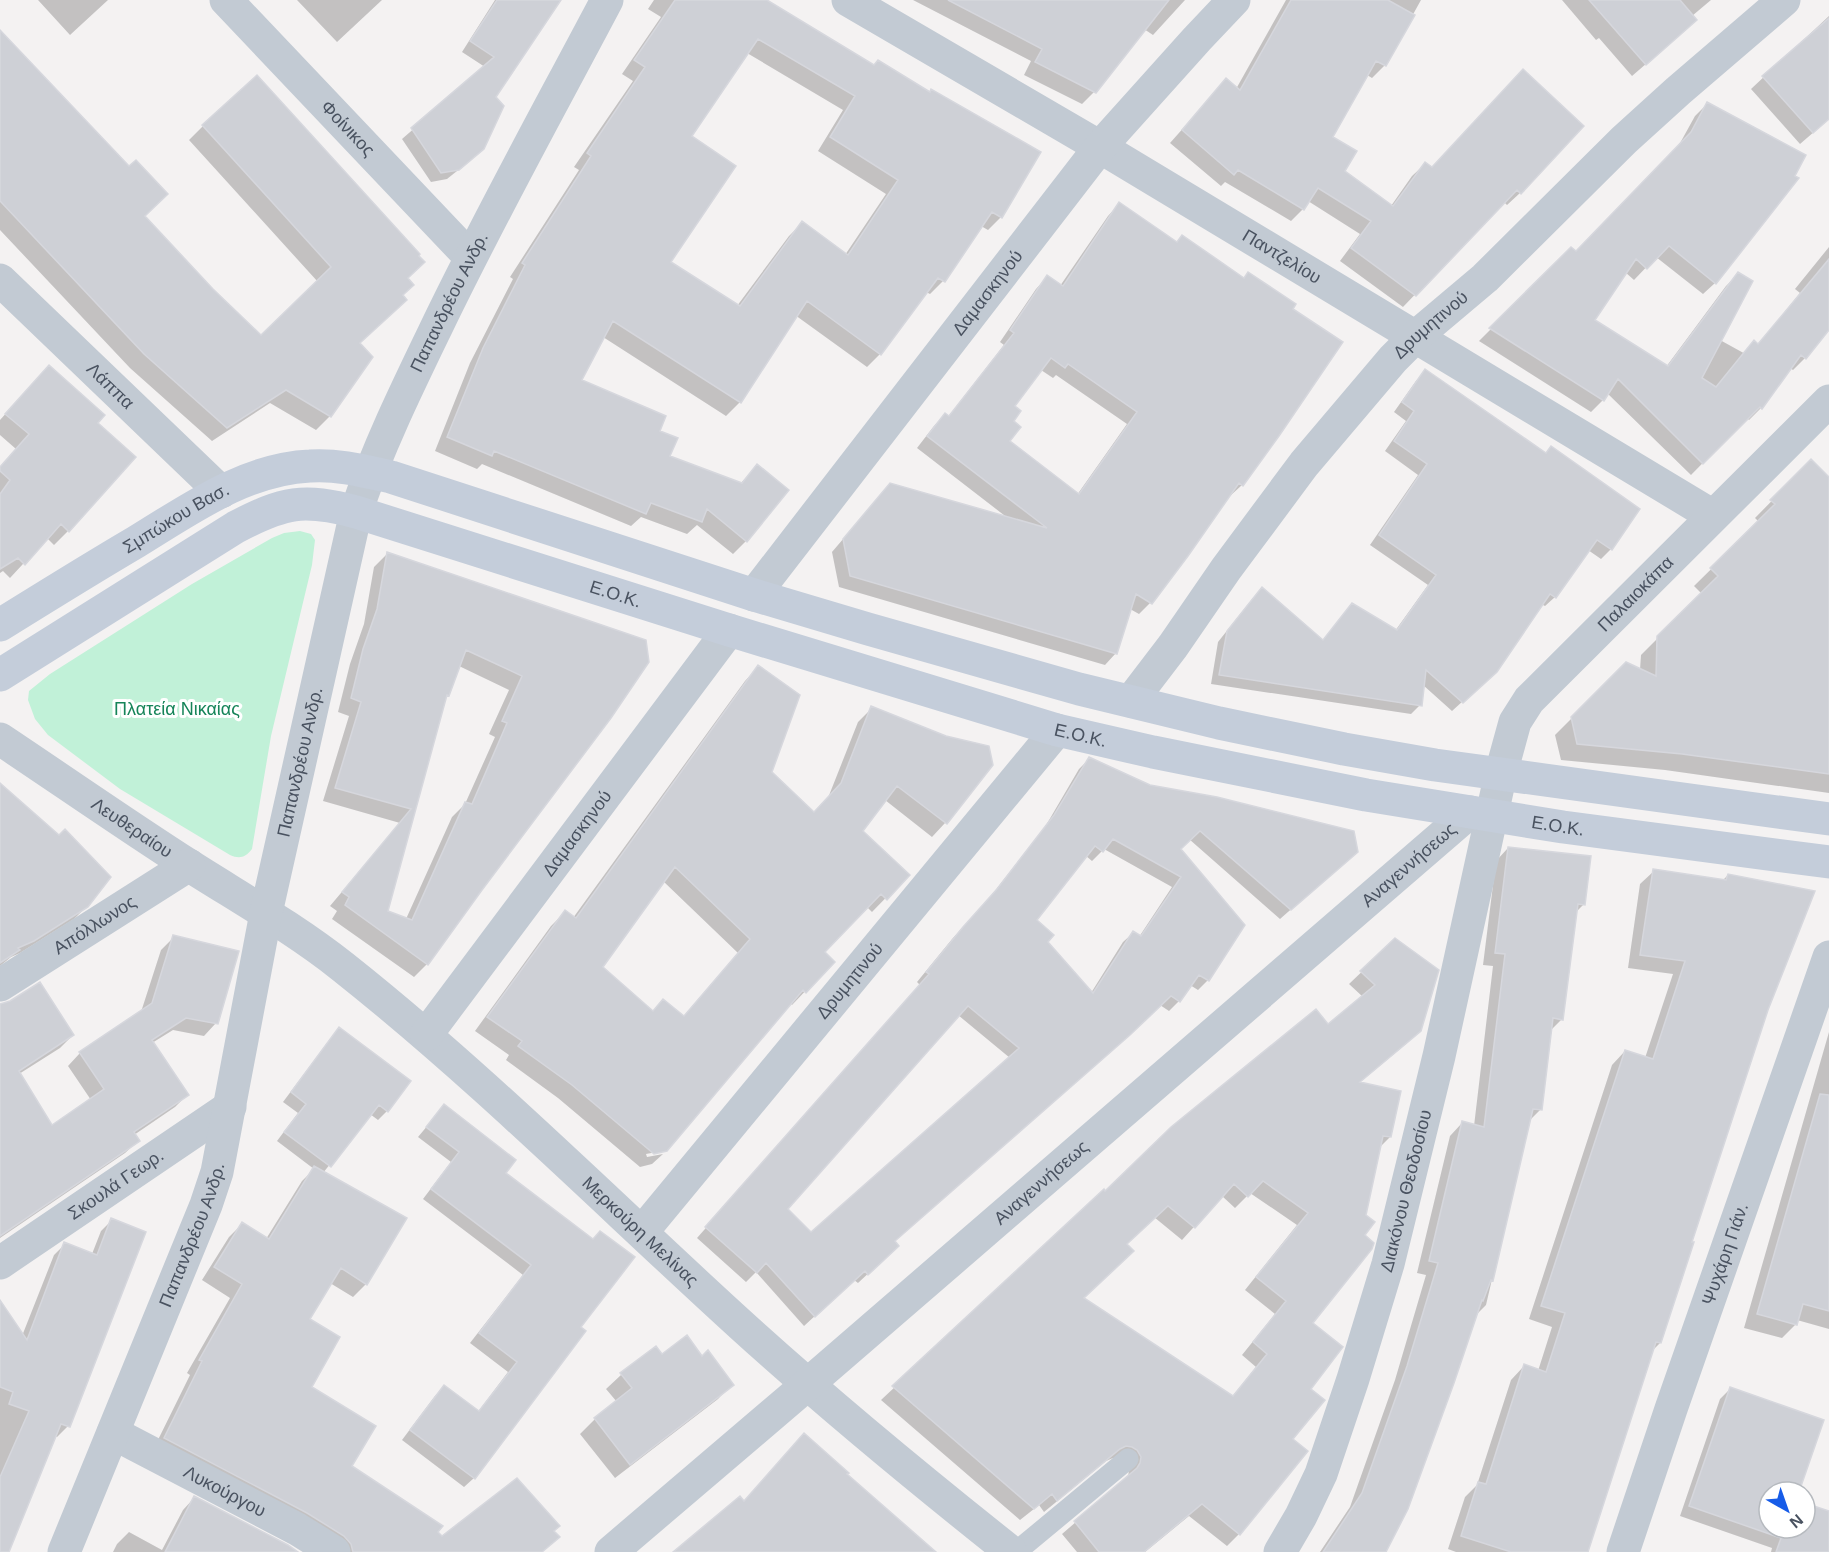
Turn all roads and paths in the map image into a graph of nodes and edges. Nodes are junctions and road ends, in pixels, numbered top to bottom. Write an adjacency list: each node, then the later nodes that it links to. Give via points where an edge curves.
1 (225, 0): 7 (street, Φοίνικος)
2 (607, 0): 7 (street, Παπανδρέου Ανδρ.)
3 (848, 0): 6 (street, Παντζελίου)
4 (1234, 0): 6 (street, Δαμασκηνού)
5 (1784, 0): 9 (street, Δρυμητινού, via 1624,140 1485,278)
6 (1100, 147): 9 (street, Παντζελίου); 15 (street, Δαμασκηνού)
7 (470, 257): 11 (street, Παπανδρέου Ανδρ.)
8 (0, 280): 12 (street, Λάππα)
9 (1415, 338): 14 (street, Παντζελίου); 19 (street, Δρυμητινού, via 1304,464)
10 (1829, 400): 14 (street, Παλαιοκάπα)
11 (369, 472): 12 (main road, Σμπώκου Βασ., via 331,466 293,468 252,477); 13 (street, Παπανδρέου Ανδρ.); 15 (main road)
12 (221, 492): 16 (main road, Σμπώκου Βασ.)
13 (356, 512): 17 (main road, Ε.Ο.Κ.); 18 (main road, Σμπώκου Βασ., via 300,503 257,517); 27 (street, Παπανδρέου Ανδρ.)
14 (1713, 516): 22 (street, Παλαιοκάπα, via 1529,700 1515,722)
15 (754, 595): 19 (main road)
16 (0, 625)
17 (729, 630): 20 (main road, Ε.Ο.Κ.); 30 (street, Δαμασκηνού)
18 (0, 675)
19 (1131, 701): 22 (main road, via 1344,749)
20 (1057, 730): 23 (main road, Ε.Ο.Κ., via 1366,795); 32 (street, Δρυμητινού)
21 (0, 739): 26 (street, Λευθεραίου)
22 (1501, 773): 23 (street, Παλαιοκάπα); 24 (main road)
23 (1481, 814): 25 (main road, Ε.Ο.Κ.); 34 (street, Αναγεννήσεως); 42 (street, Διακόνου Θεοδοσίου, via 1439,1056 1388,1264 1321,1474)
24 (1829, 819)
25 (1829, 862)
26 (189, 865): 27 (street, Λευθεραίου); 29 (street, Απόλλωνος)
27 (266, 913): 30 (street, Μερκούρη Μελίνας, via 316,947); 31 (street, Παπανδρέου Ανδρ.)
28 (1829, 957): 43 (street, Ψυχάρη Γιάν.)
29 (0, 985)
30 (426, 1035): 32 (street, Μερκούρη Μελίνας)
31 (230, 1107): 33 (street, Σκουλά Γεωρ.); 35 (street, Παπανδρέου Ανδρ., via 206,1204)
32 (642, 1232): 34 (street, Μερκούρη Μελίνας)
33 (0, 1263)
34 (808, 1384): 39 (street, Αναγεννήσεως); 40 (street, Μερκούρη Μελίνας)
35 (113, 1433): 37 (street, Παπανδρέου Ανδρ.); 38 (street, Λυκούργου)
36 (1128, 1459): 41 (lane)
37 (64, 1552)
38 (334, 1552)
39 (611, 1552)
40 (1011, 1552)
41 (1016, 1552)
42 (1280, 1552)
43 (1623, 1552)

